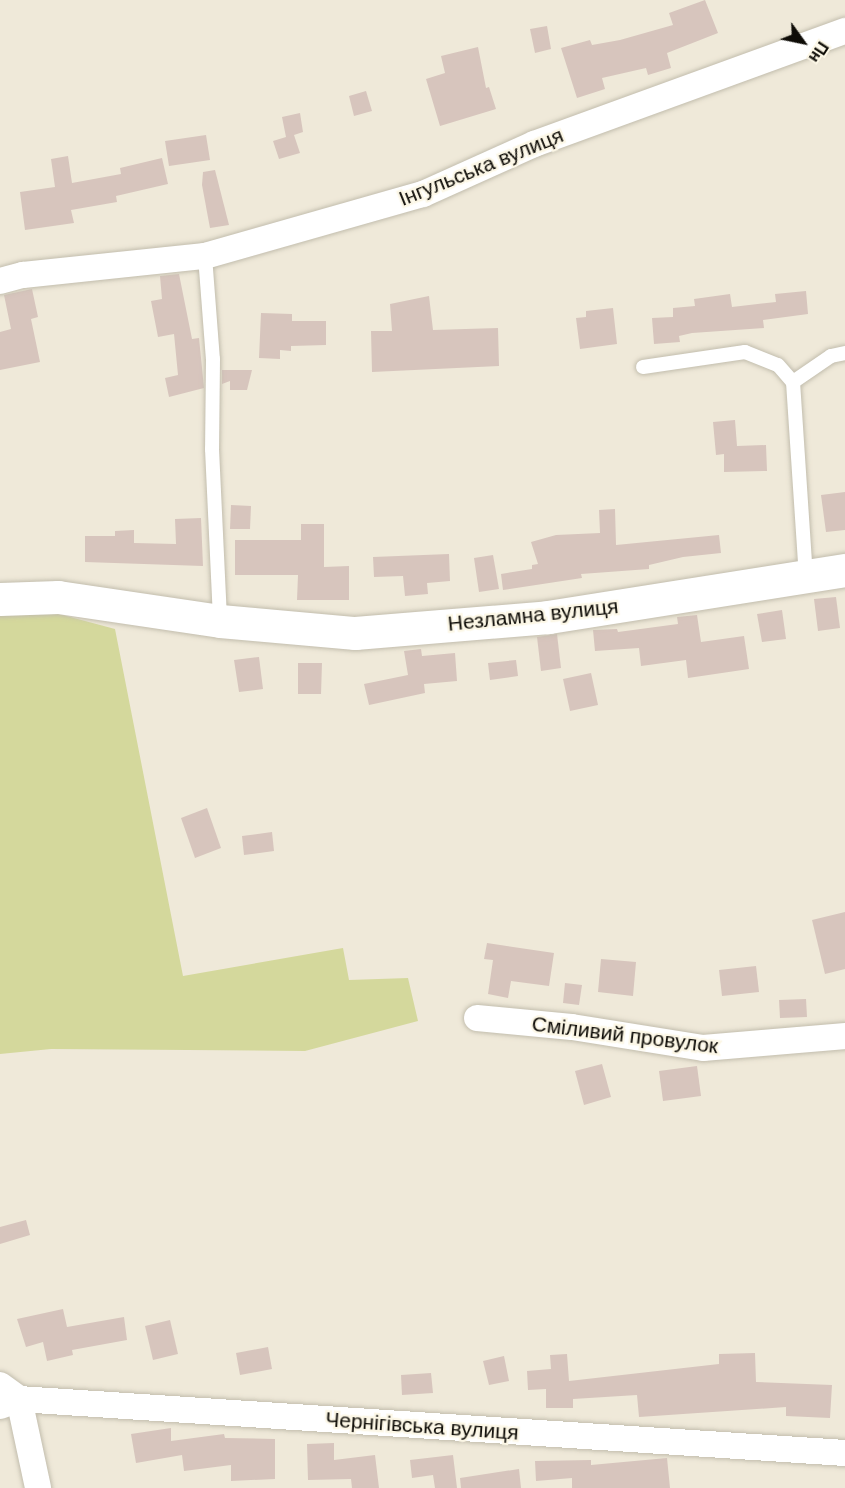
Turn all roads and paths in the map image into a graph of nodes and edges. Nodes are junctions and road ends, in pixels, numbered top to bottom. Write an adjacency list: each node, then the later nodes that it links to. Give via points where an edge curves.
1 (845, 31): 2 (street, Інгульська вулиця, via 534,144 423,194)
2 (205, 256): 3 (street, Інгульська вулиця, via 23,274); 10 (lane, via 213,359 212,449)
3 (0, 280)
4 (845, 353): 6 (lane, via 831,356)
5 (643, 367): 6 (lane, via 745,352 778,365)
6 (793, 382): 8 (lane)
7 (845, 570): 8 (street, Незламна вулиця)
8 (806, 577): 10 (street, Незламна вулиця, via 548,617 355,633)
9 (0, 599): 10 (street, Незламна вулиця, via 69,598)
10 (220, 621)
11 (477, 1018): 12 (street, Сміливий провулок, via 572,1027 703,1048)
12 (845, 1036)
13 (6, 1397): 14 (street, Чернігівська вулиця); 15 (street)
14 (845, 1453)
15 (38, 1488)

